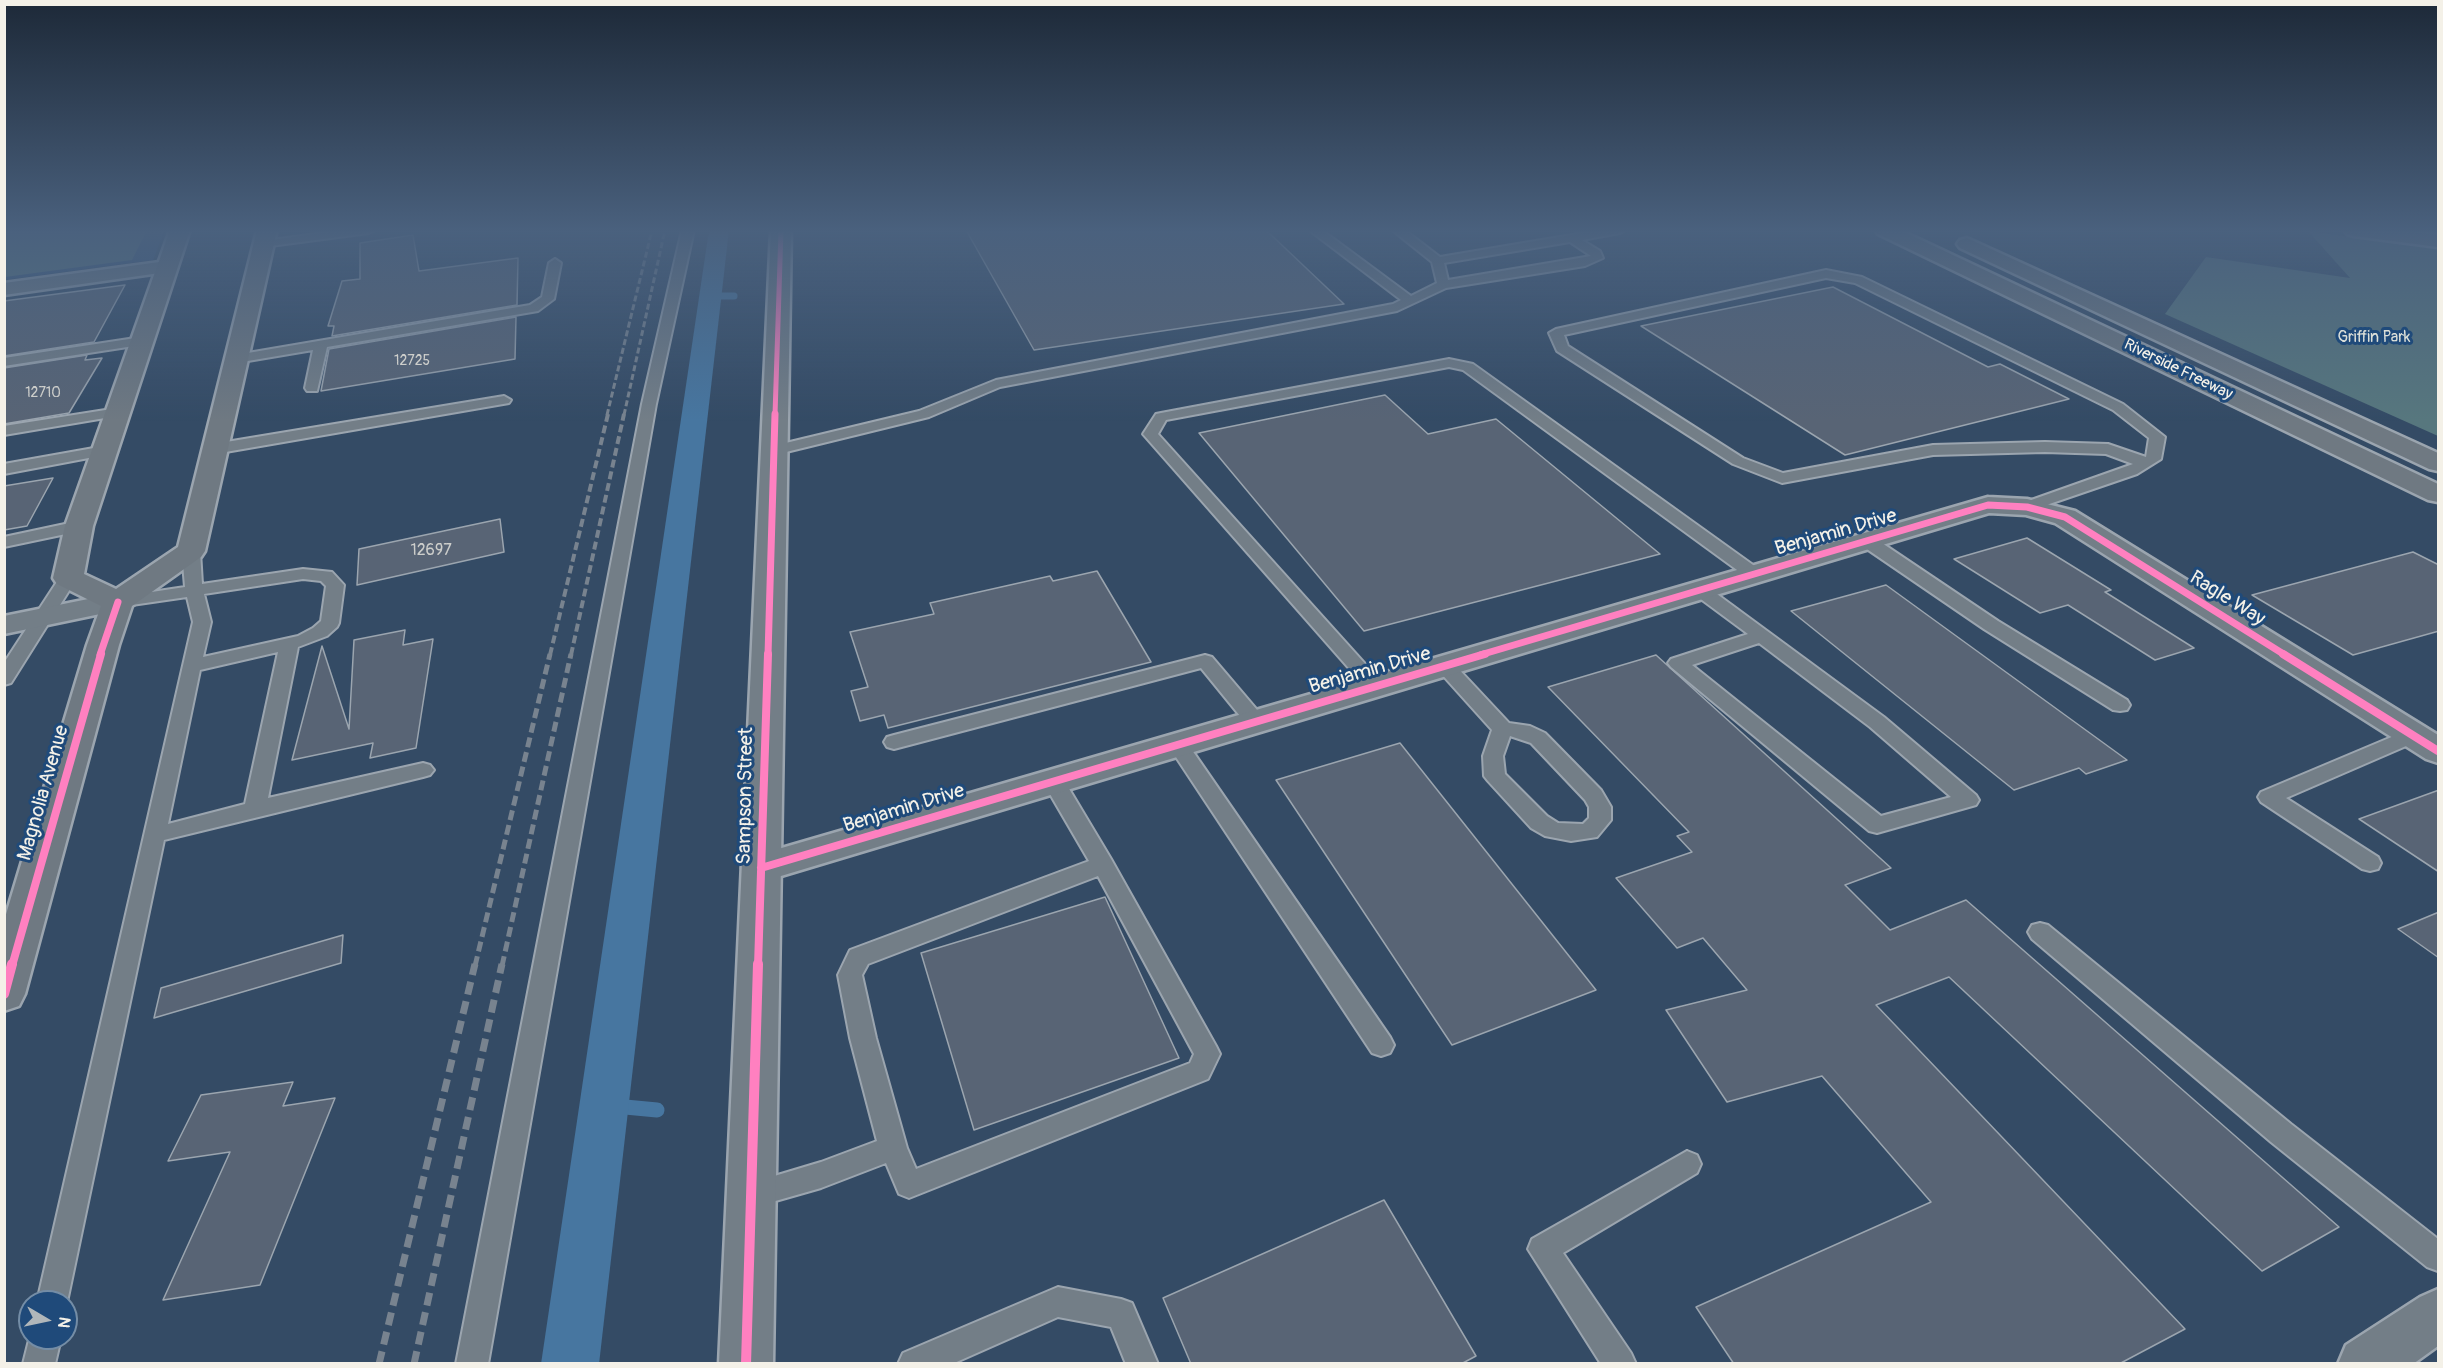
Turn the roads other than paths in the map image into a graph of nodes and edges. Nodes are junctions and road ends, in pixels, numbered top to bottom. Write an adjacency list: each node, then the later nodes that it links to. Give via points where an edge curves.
1 (158, 294): 13 (main road)
2 (251, 294): 15 (main road)
3 (549, 294): 14 (lane, via 548,299 534,308)
4 (674, 294): 69 (lane, via 645,427)
5 (779, 294): 22 (street, Sampson Street)
6 (1400, 294): 12 (lane)
7 (1425, 294): 12 (lane)
8 (1735, 294): 24 (lane, via 1556,333 1562,348 1571,354 1738,461 1782,478 1933,450 2108,449)
9 (1886, 294): 24 (lane, via 2118,407 2157,437 2153,459)
10 (2019, 294): 27 (main road, Riverside Freeway)
11 (2073, 294): 25 (main road, Riverside Freeway)
12 (1410, 301): 22 (lane, via 1397,307 996,384 924,414)
13 (142, 341): 16 (lane); 19 (main road)
14 (321, 345): 15 (lane); 17 (lane)
15 (236, 359): 21 (main road)
16 (4, 362)
17 (312, 388)
18 (504, 400): 21 (lane)
19 (118, 412): 20 (lane); 23 (main road)
20 (4, 431)
21 (214, 450): 33 (main road)
22 (774, 450): 59 (street, Sampson Street)
23 (105, 451): 26 (lane); 30 (main road)
24 (2145, 463): 29 (lane)
25 (2439, 463)
26 (4, 469)
27 (2439, 494)
28 (1988, 505): 29 (street, Ragle Way); 31 (street, Benjamin Drive)
29 (2026, 507): 51 (street, Ragle Way, via 2066,517)
30 (80, 526): 32 (lane); 35 (main road)
31 (1867, 541): 34 (street, Benjamin Drive); 47 (lane, via 1991,625)
32 (4, 542)
33 (190, 551): 36 (lane); 38 (main road)
34 (1754, 574): 37 (street, Benjamin Drive); 46 (lane, via 1468,367 1449,363 1161,417 1150,434)
35 (68, 578): 38 (main road); 39 (lane)
36 (194, 590): 38 (lane); 42 (lane, via 303,574 326,576 335,585 330,622 320,632); 43 (lane, via 202,622)
37 (1700, 590): 41 (lane); 44 (street, Benjamin Drive)
38 (118, 602): 39 (street); 61 (main road, Magnolia Avenue)
39 (44, 617): 40 (street); 45 (lane)
40 (4, 625)
41 (1761, 636): 41 (lane, via 1877,722 1968,800 1877,825 1678,663)
42 (289, 644): 43 (lane); 55 (lane)
43 (191, 666): 56 (lane)
44 (1445, 666): 46 (street, Benjamin Drive); 49 (lane)
45 (4, 679)
46 (1375, 686): 48 (street, Benjamin Drive)
47 (2120, 705)
48 (1256, 722): 50 (lane, via 1205,661); 52 (street, Benjamin Drive)
49 (1503, 729): 49 (lane, via 1493,756 1495,776 1539,822 1553,830 1589,831 1600,820 1600,807 1593,795 1538,738 1523,731)
50 (894, 742)
51 (2426, 743): 57 (lane, via 2370,752 2269,797)
52 (1178, 745): 54 (street, Benjamin Drive); 62 (lane)
53 (423, 770): 55 (lane)
54 (1054, 782): 58 (lane); 59 (street, Benjamin Drive)
55 (255, 809): 56 (lane)
56 (154, 835): 67 (lane)
57 (2370, 863)
58 (1103, 865): 63 (lane, via 860,957 850,975); 63 (lane, via 1207,1054 1198,1071 909,1185)
59 (761, 868): 65 (street, Sampson Street)
60 (2040, 932): 66 (lane, via 2282,1133)
61 (4, 994)
62 (1381, 1045)
63 (892, 1148): 65 (lane)
64 (1687, 1164): 73 (lane, via 1543,1249)
65 (751, 1196): 70 (street, Sampson Street)
66 (2439, 1257)
67 (55, 1290)
68 (2439, 1316): 74 (street)
69 (472, 1364)
70 (746, 1364)
71 (914, 1364): 72 (lane, via 1058,1302 1121,1314)
72 (1142, 1364)
73 (1620, 1364)
74 (2365, 1364)

